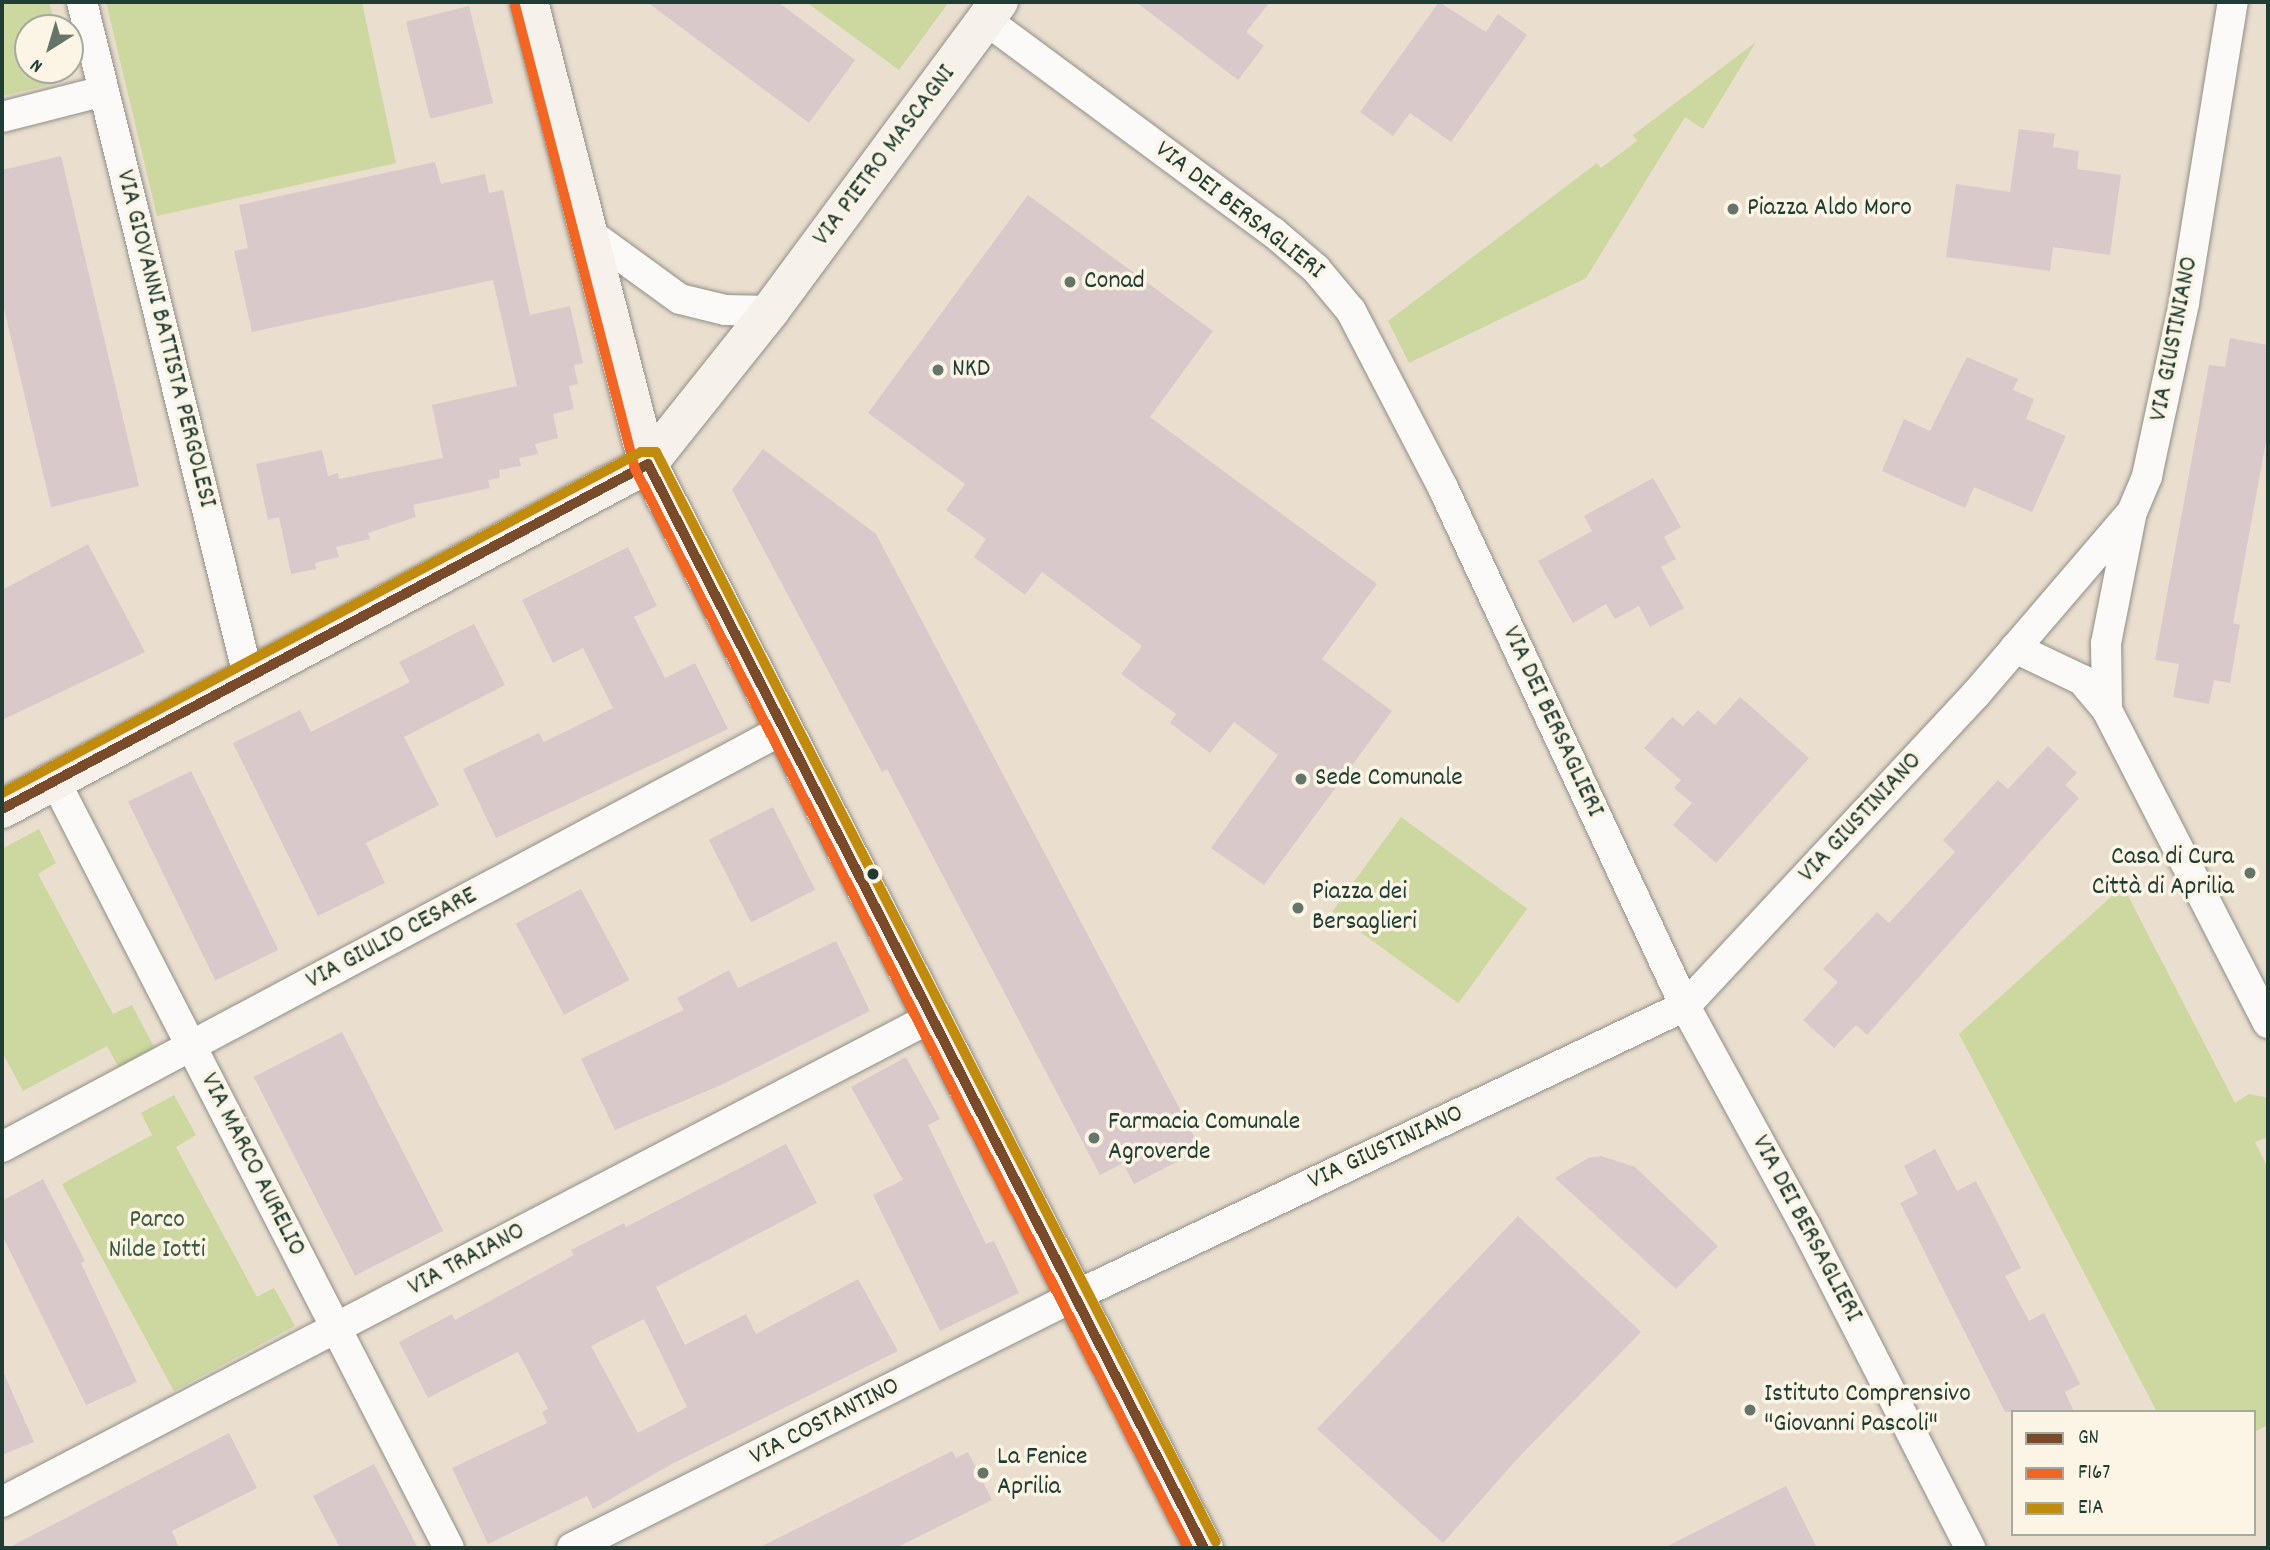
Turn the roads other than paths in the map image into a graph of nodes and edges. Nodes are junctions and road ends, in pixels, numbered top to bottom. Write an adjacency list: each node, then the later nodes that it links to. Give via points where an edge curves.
1 (82, 2): 5 (street, VIA GIOVANNI BATTISTA PERGOLESI)
2 (529, 2): 7 (street)
3 (2233, 2): 10 (street, VIA GIUSTINIANO, via 2184,303 2147,476)
4 (993, 11): 8 (street, VIA PIETRO MASCAGNI); 17 (street, VIA DEI BERSAGLIERI, via 1281,238 1329,282 1351,311 1443,488)
5 (104, 91): 6 (street); 12 (street, VIA GIOVANNI BATTISTA PERGOLESI)
6 (2, 117)
7 (589, 233): 8 (street, via 680,299 725,310); 9 (street)
8 (770, 311): 9 (street, VIA PIETRO MASCAGNI)
9 (648, 464): 12 (street); 14 (street)
10 (2132, 512): 11 (street, VIA GIUSTINIANO); 13 (street, via 2106,643)
11 (2015, 648): 13 (street, via 2082,680); 17 (street, VIA GIUSTINIANO)
12 (248, 676): 15 (street)
13 (2107, 710): 19 (street)
14 (782, 730): 18 (street); 20 (street, VIA GIULIO CESARE)
15 (55, 781): 16 (street); 20 (street, VIA MARCO AURELIO)
16 (2, 809)
17 (1685, 1006): 22 (street, VIA GIUSTINIANO); 28 (street, VIA DEI BERSAGLIERI, via 1805,1225)
18 (932, 1017): 22 (street); 23 (street, VIA TRAIANO)
19 (2268, 1023)
20 (191, 1046): 21 (street, VIA GIULIO CESARE); 23 (street, VIA MARCO AURELIO)
21 (2, 1147)
22 (1077, 1295): 26 (street, VIA COSTANTINO); 27 (street)
23 (336, 1328): 24 (street, VIA TRAIANO); 25 (street, VIA MARCO AURELIO)
24 (2, 1502)
25 (449, 1548)
26 (572, 1548)
27 (1204, 1548)
28 (1970, 1548)

